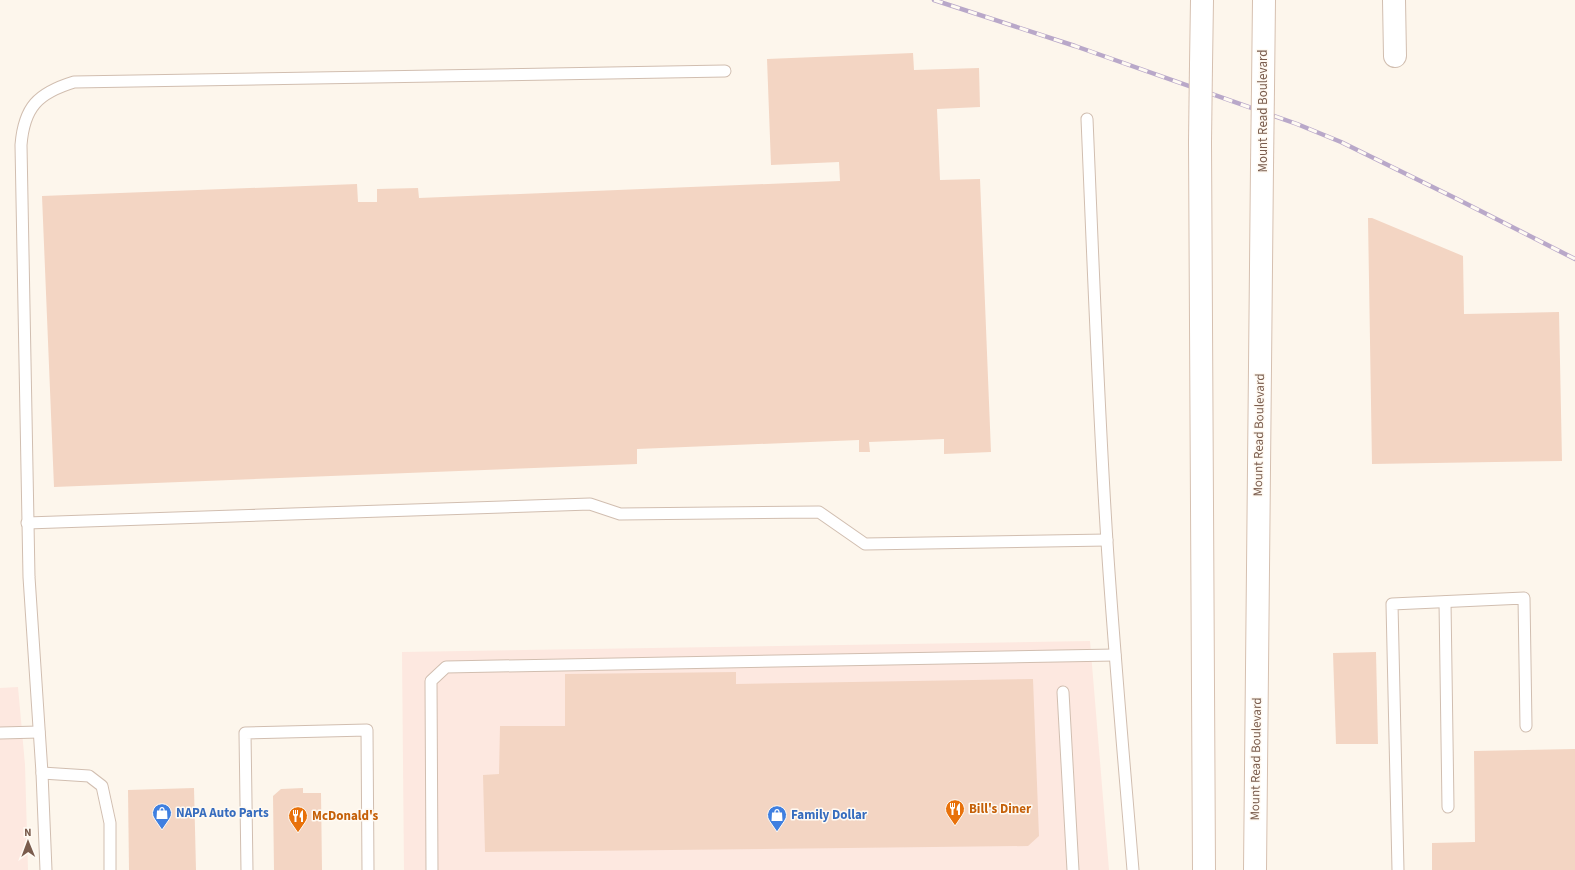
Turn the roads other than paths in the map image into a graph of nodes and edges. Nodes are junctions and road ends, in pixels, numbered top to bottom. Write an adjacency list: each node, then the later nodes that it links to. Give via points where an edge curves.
1 (1202, 0): 24 (main road, bridge, via 1200,142)
2 (1264, 0): 25 (main road, Mount Read Boulevard, bridge)
3 (1394, 0): 4 (main road)
4 (1395, 56)
5 (725, 71): 7 (lane, via 74,82 43,95 26,117 21,145)
6 (1087, 119): 8 (lane)
7 (27, 523): 8 (lane, via 590,504 620,514 819,512 866,544); 13 (lane, via 30,614)
8 (1107, 540): 10 (lane)
9 (1445, 602): 12 (lane, via 1524,598); 16 (lane); 26 (lane, via 1392,604)
10 (1115, 655): 21 (lane, via 446,667 431,681); 23 (lane)
11 (1063, 692): 22 (lane)
12 (1526, 726)
13 (39, 732): 14 (lane); 15 (lane)
14 (0, 733)
15 (42, 773): 17 (lane); 18 (lane, via 88,776 102,786 110,823)
16 (1448, 807)
17 (46, 870)
18 (110, 870)
19 (247, 870): 20 (lane, via 246,733 367,730)
20 (368, 870)
21 (432, 870)
22 (1073, 870)
23 (1133, 870)
24 (1204, 870)
25 (1255, 870)
26 (1398, 870)

